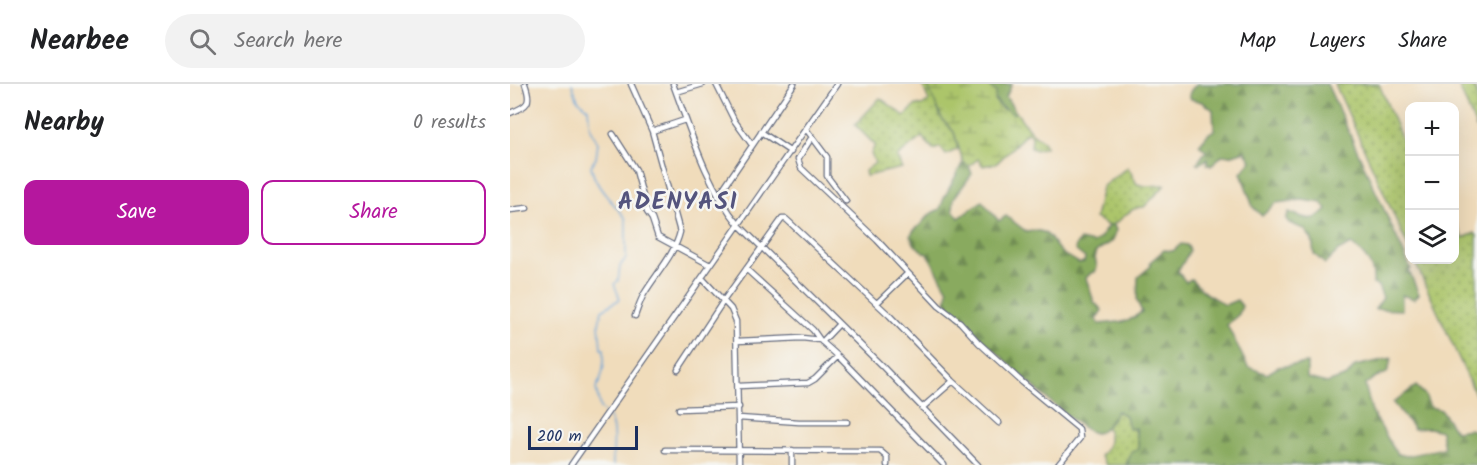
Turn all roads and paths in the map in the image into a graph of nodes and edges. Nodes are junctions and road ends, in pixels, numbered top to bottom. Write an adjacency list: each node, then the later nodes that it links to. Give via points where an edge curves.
1 (525, 84): 9 (street, via 529,101 522,109)
2 (631, 84): 12 (street)
3 (673, 84): 8 (street)
4 (702, 84): 8 (street)
5 (716, 84): 16 (street)
6 (794, 84): 13 (street)
7 (837, 84): 11 (street)
8 (676, 92): 10 (street)
9 (510, 113)
10 (685, 120): 12 (street); 18 (street)
11 (806, 129): 15 (street); 17 (street)
12 (652, 131): 23 (street, via 675,206 680,232)
13 (761, 132): 16 (street); 17 (street)
14 (613, 134): 23 (street, via 636,170 658,237)
15 (812, 137): 19 (street, via 828,157 827,176); 27 (street, via 798,159 801,168)
16 (752, 145): 18 (street)
17 (791, 152): 22 (street)
18 (718, 196): 22 (street)
19 (846, 201)
20 (527, 208): 21 (street)
21 (510, 210)
22 (739, 225): 24 (street); 25 (street)
23 (675, 246): 25 (street); 31 (street, via 644,294)
24 (762, 248): 26 (street); 30 (street, via 782,219 789,220); 32 (street)
25 (710, 265): 28 (street)
26 (746, 269): 29 (street); 34 (street)
27 (908, 273): 30 (street); 54 (street, via 979,343 1079,429 1081,436)
28 (702, 278): 29 (street); 48 (street)
29 (724, 300): 33 (street, via 734,314); 36 (street)
30 (877, 303): 37 (street)
31 (635, 316)
32 (839, 324): 34 (street); 40 (street)
33 (738, 341): 34 (street, via 786,337); 38 (street)
34 (821, 341): 35 (street)
35 (838, 356): 38 (street, via 810,382); 52 (street)
36 (678, 370)
37 (953, 381): 40 (street); 44 (street)
38 (739, 387): 39 (street)
39 (739, 407): 41 (street); 42 (street)
40 (922, 408): 53 (street)
41 (679, 409)
42 (739, 418): 43 (street); 47 (street)
43 (847, 422)
44 (999, 423)
45 (665, 450): 47 (street)
46 (792, 450): 47 (street); 50 (street); 51 (street, via 879,451 887,457)
47 (739, 451): 49 (street)
48 (571, 465)
49 (739, 465)
50 (792, 465)
51 (887, 465)
52 (944, 465)
53 (978, 465)
54 (1058, 465)

